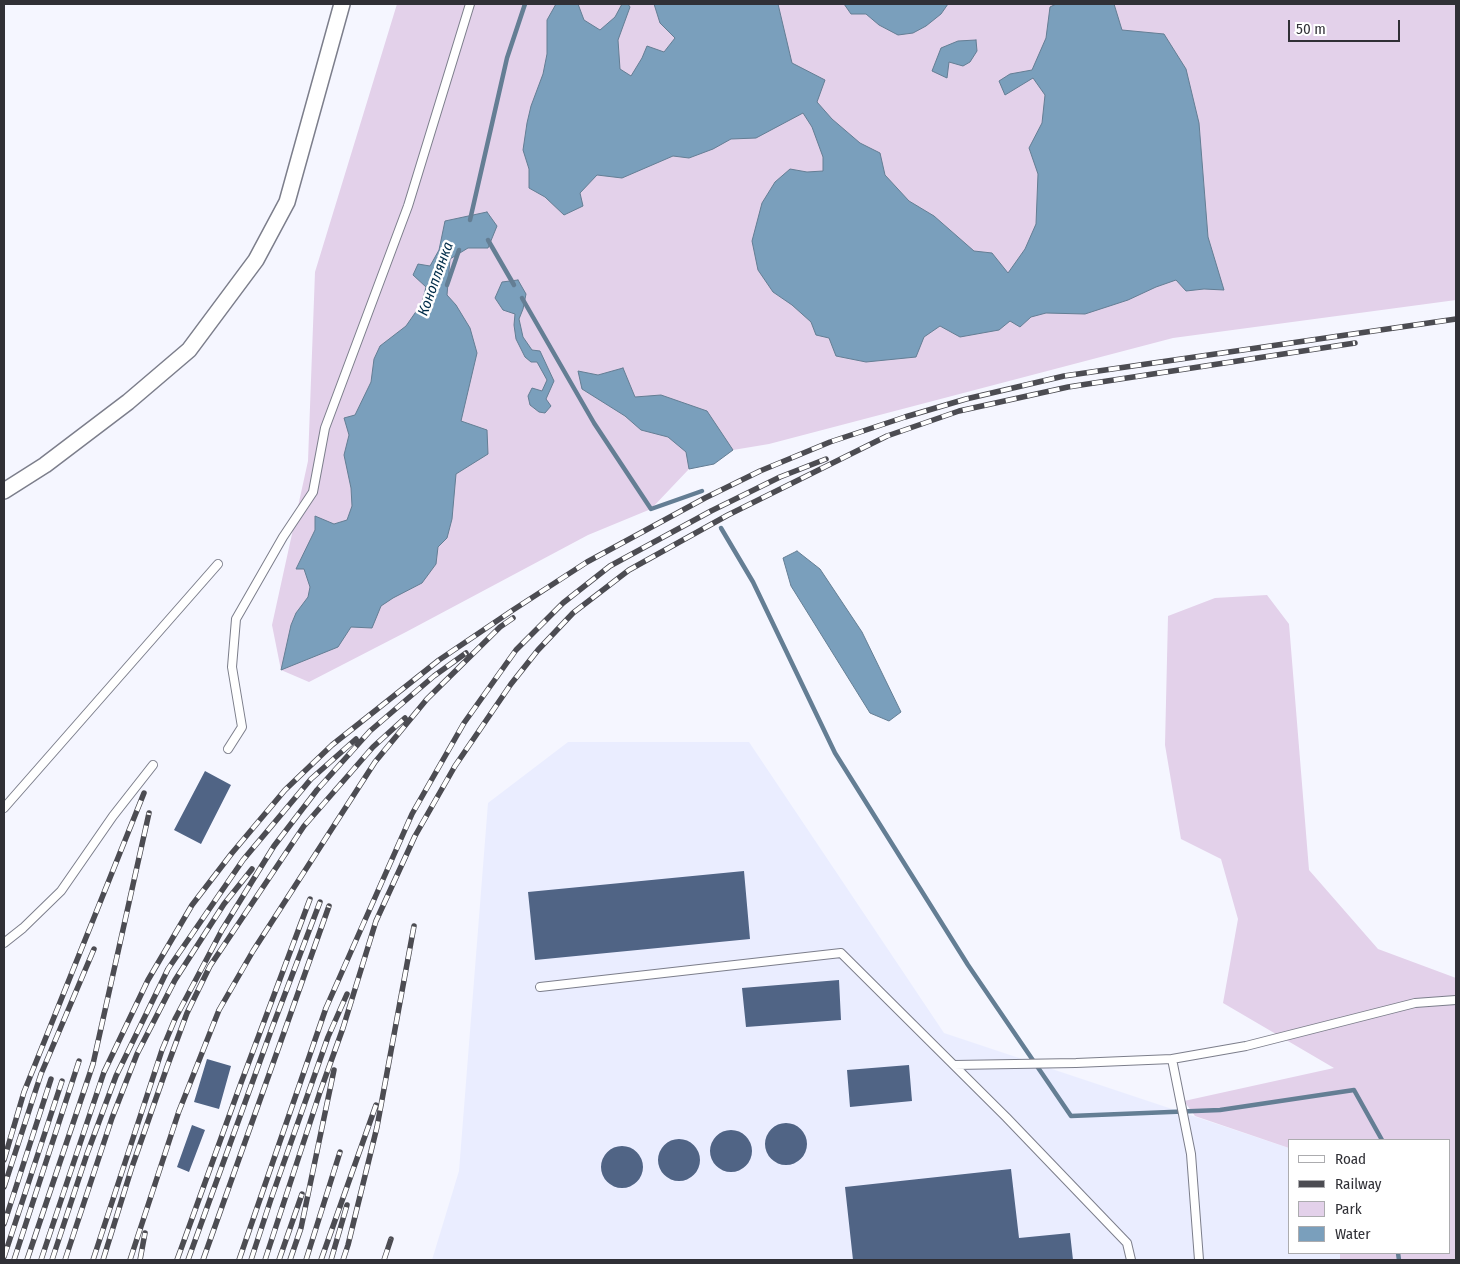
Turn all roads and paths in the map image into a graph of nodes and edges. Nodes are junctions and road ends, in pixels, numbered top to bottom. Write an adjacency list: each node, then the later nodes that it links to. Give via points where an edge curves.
1 (342, 4): 3 (street, via 287,202 256,260 189,350 45,466)
2 (470, 4): 5 (lane, via 408,206 325,428 313,492 236,619 232,667 242,727)
3 (4, 491)
4 (218, 564): 7 (lane)
5 (228, 749)
6 (152, 765): 8 (lane, via 61,891)
7 (4, 808)
8 (4, 944)
9 (540, 988): 12 (lane, via 841,953)
10 (1456, 1000): 11 (lane, via 1414,1003 1246,1046)
11 (1172, 1059): 12 (lane); 14 (lane, via 1191,1154)
12 (954, 1065): 13 (lane, via 1127,1243)
13 (1131, 1260)
14 (1199, 1260)

